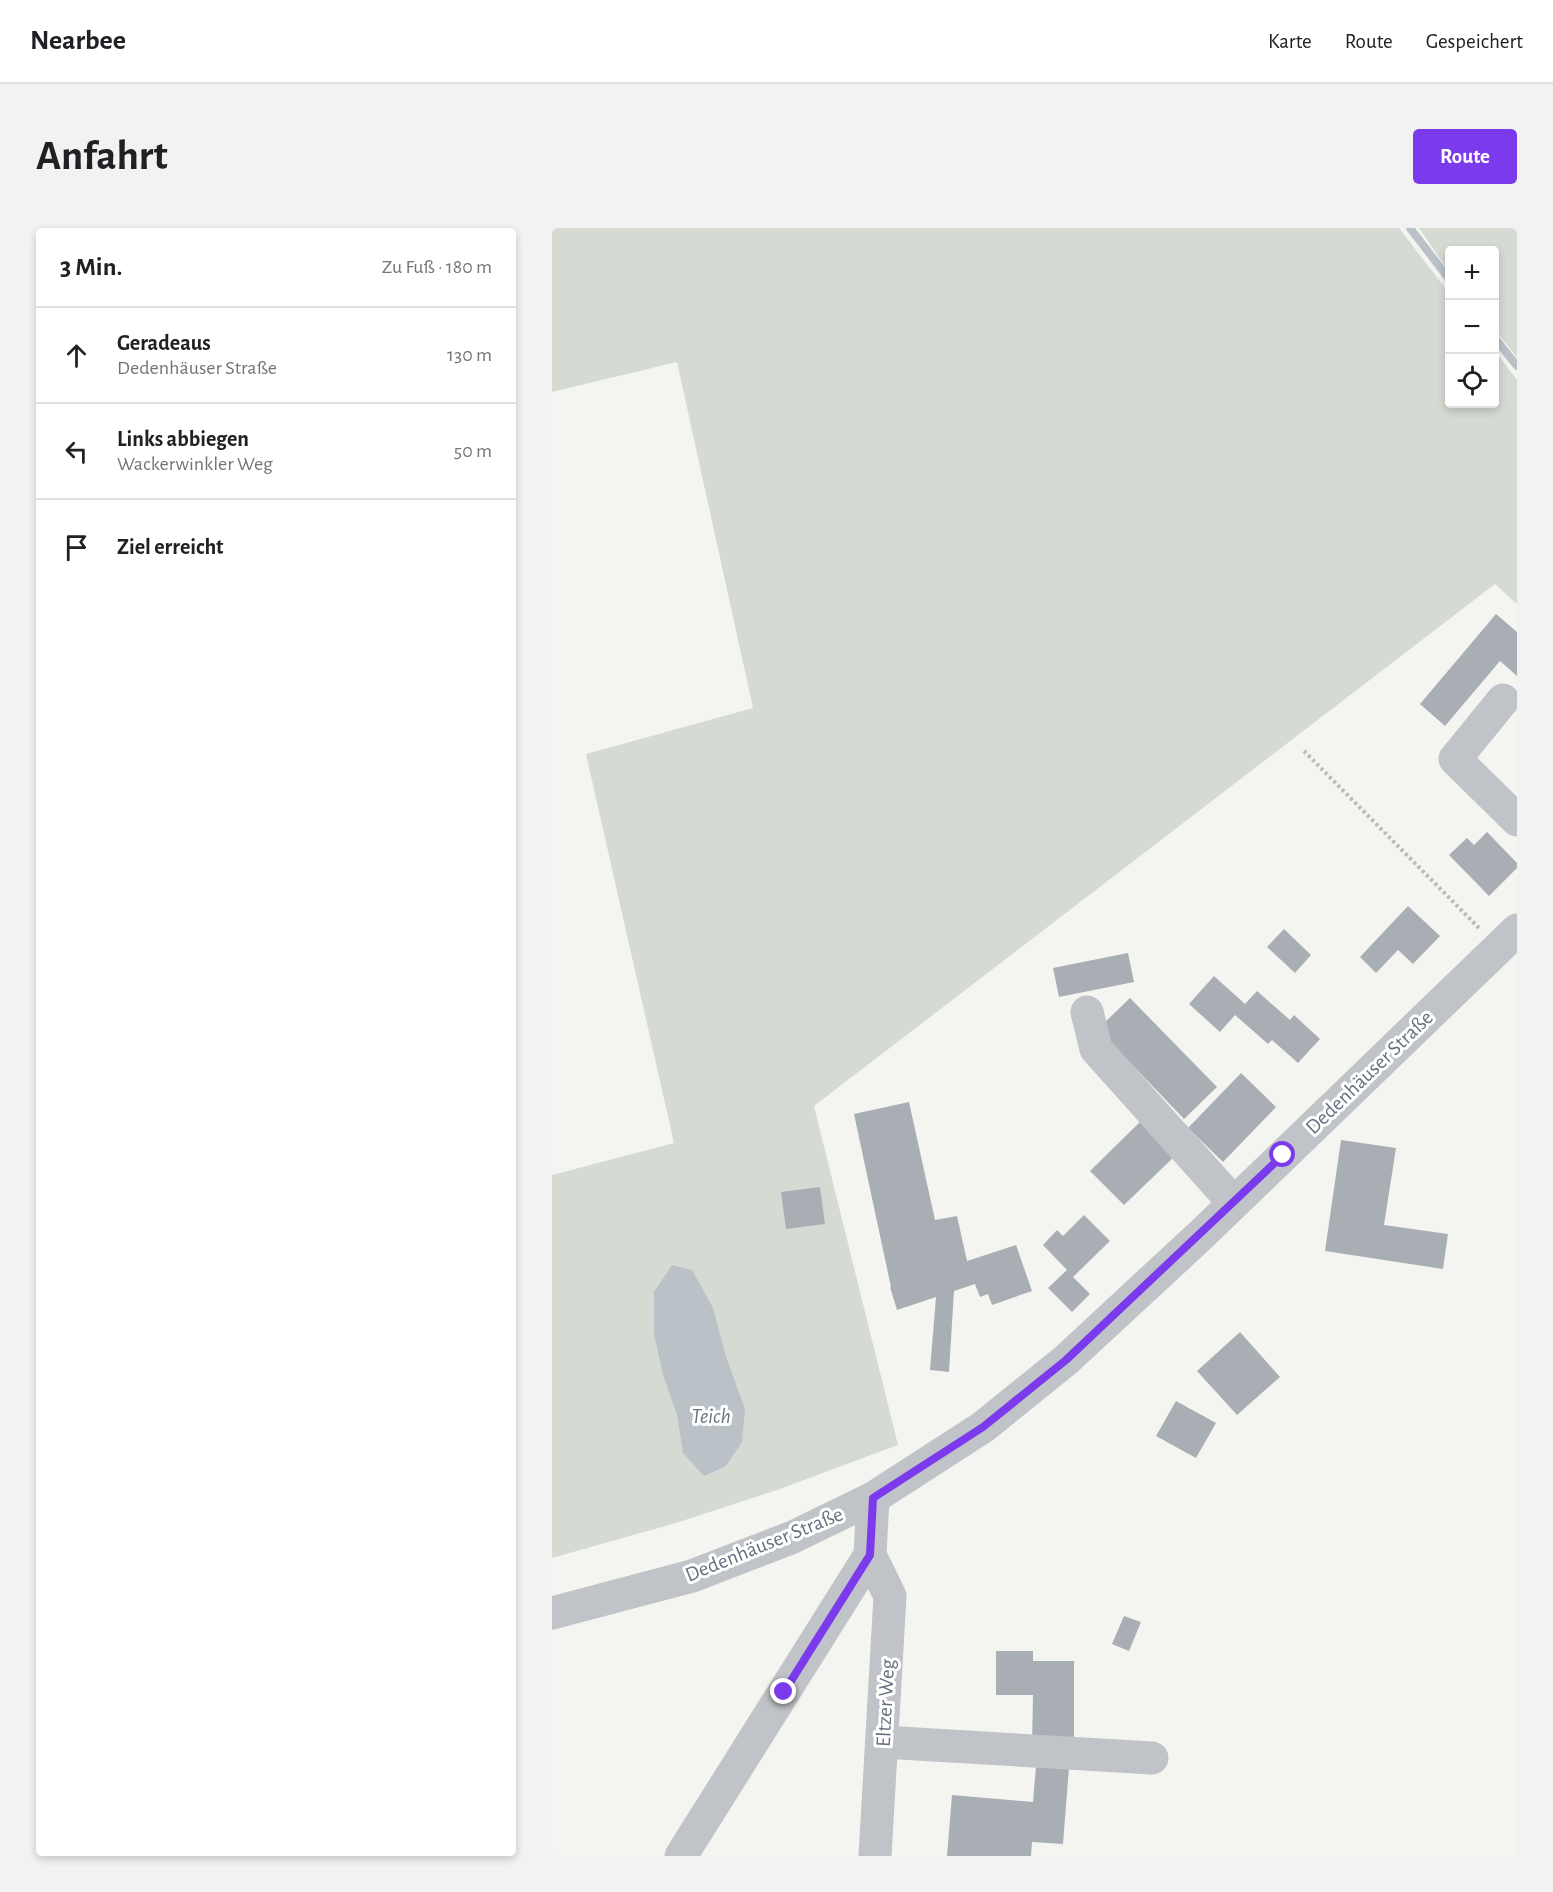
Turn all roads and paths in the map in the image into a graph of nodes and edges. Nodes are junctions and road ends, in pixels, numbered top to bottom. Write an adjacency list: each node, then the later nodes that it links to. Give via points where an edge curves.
1 (1503, 700): 3 (street, via 1455,759)
2 (1304, 751): 4 (path)
3 (1517, 820)
4 (1508, 939): 6 (street, Dedenhäuser Straße)
5 (1087, 1012): 6 (street, via 1096,1050)
6 (1234, 1203): 7 (street, Dedenhäuser Straße, via 1066,1360 983,1427)
7 (873, 1498): 8 (street); 9 (street, Dedenhäuser Straße, via 793,1537 692,1576)
8 (870, 1555): 10 (street, Eltzer Weg, via 890,1596); 12 (street)
9 (552, 1613)
10 (883, 1742): 11 (street); 13 (street, Eltzer Weg)
11 (1152, 1758)
12 (681, 1856)
13 (876, 1856)

